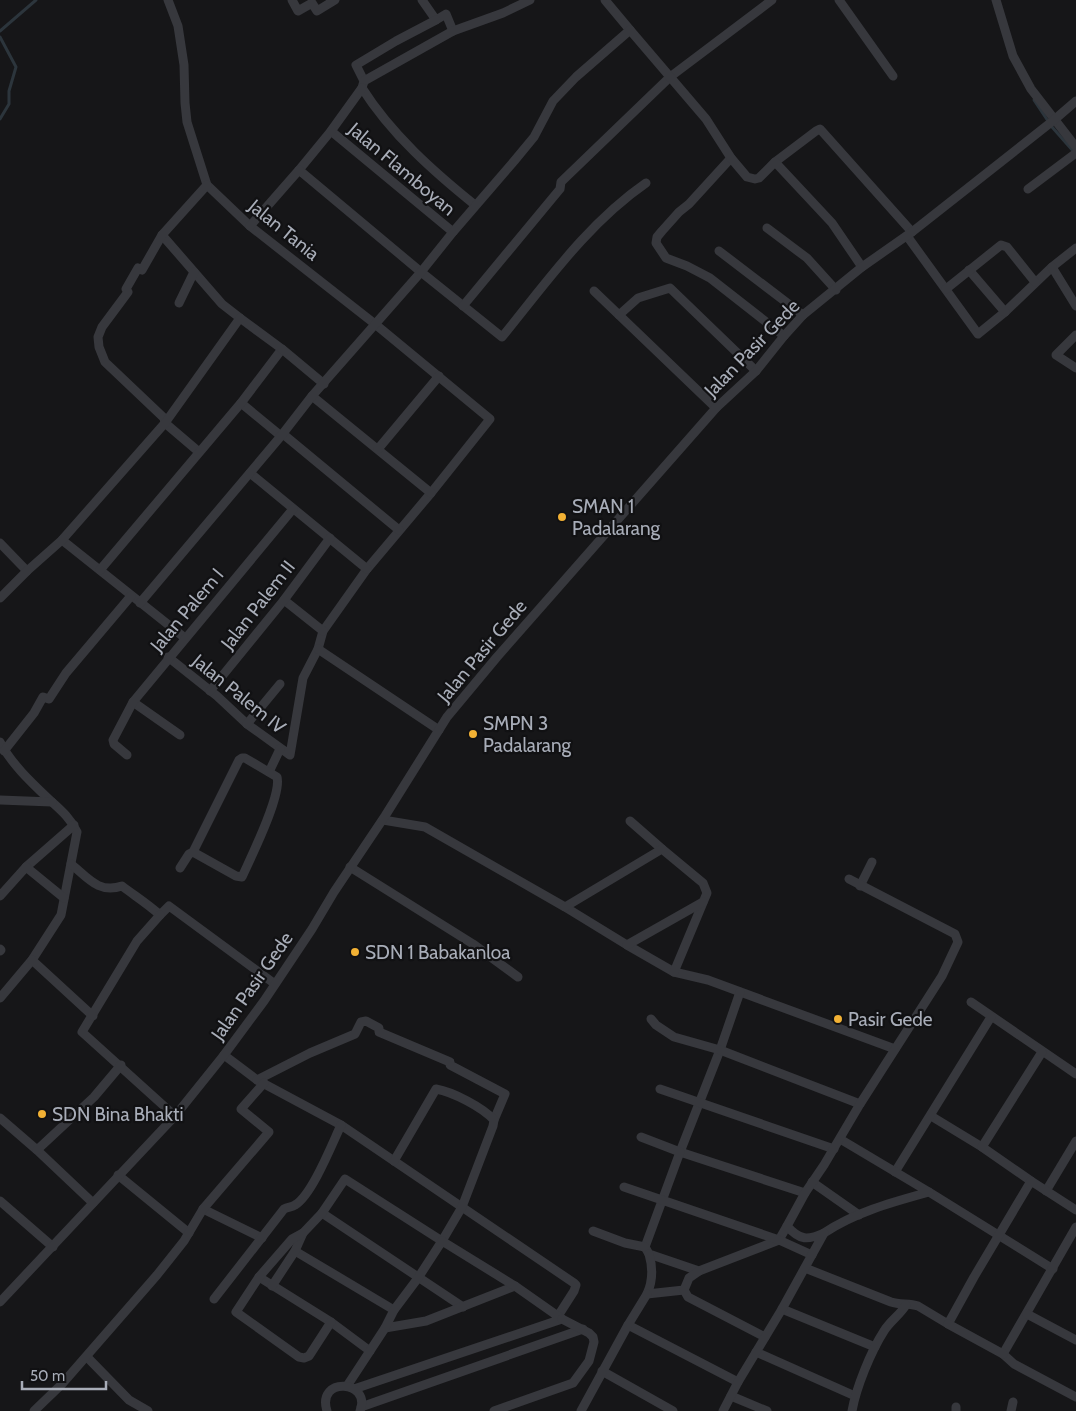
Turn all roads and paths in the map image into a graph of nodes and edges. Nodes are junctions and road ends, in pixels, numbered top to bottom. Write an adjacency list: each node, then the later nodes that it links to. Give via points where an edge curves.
1 (168, 0): 26 (street, Jalan Tania, via 178,26 184,64 187,122)
2 (292, 0): 3 (street, via 298,11 312,3 317,11)
3 (335, 0)
4 (422, 0): 12 (street)
5 (506, 0): 11 (street)
6 (530, 0): 11 (street)
7 (605, 0): 13 (street)
8 (772, 0): 16 (street)
9 (839, 0): 15 (street)
10 (996, 0): 19 (street, via 1013,56 1031,89)
11 (512, 10): 14 (street)
12 (436, 20): 14 (street, via 446,14); 17 (street, via 356,66)
13 (630, 30): 16 (street); 28 (street, via 576,76 553,101 534,137)
14 (453, 31): 17 (street)
15 (893, 76)
16 (670, 77): 22 (street, via 706,119); 47 (street, via 561,182 560,189)
17 (363, 85): 20 (street); 28 (street, via 390,125 425,162)
18 (1076, 101): 19 (street, Jalan Pasir Gede)
19 (1054, 120): 21 (street); 32 (street, Jalan Pasir Gede)
20 (331, 131): 24 (street); 31 (street, Jalan Flamboyan)
21 (1075, 152): 27 (street)
22 (731, 158): 23 (street, via 747,177 755,179); 54 (street, via 662,231 656,243 666,258 710,278)
23 (775, 162): 32 (street, via 820,130); 36 (street, via 832,223)
24 (300, 170): 29 (street); 40 (street)
25 (646, 183): 47 (street, via 593,229 502,337)
26 (207, 185): 29 (street, Jalan Tania); 33 (street)
27 (1028, 189)
28 (475, 206): 31 (street)
29 (250, 226): 52 (street, Jalan Tania)
30 (767, 228): 43 (street, via 806,258)
31 (453, 232): 40 (street)
32 (909, 234): 36 (street, Jalan Pasir Gede); 42 (street)
33 (162, 235): 39 (street); 63 (street, via 142,270 138,268 126,289 128,292 98,337 105,362 164,418)
34 (1076, 248): 37 (street)
35 (718, 251): 50 (street)
36 (862, 267): 43 (street, Jalan Pasir Gede)
37 (1052, 267): 41 (street); 45 (street)
38 (969, 270): 41 (street, via 1004,245); 42 (street); 48 (street)
39 (194, 272): 46 (street); 51 (street, via 222,304)
40 (421, 272): 47 (street); 52 (street)
41 (1035, 282): 48 (street)
42 (946, 289): 48 (street, via 978,334)
43 (836, 290): 50 (street, Jalan Pasir Gede)
44 (594, 291): 49 (street)
45 (1075, 300)
46 (179, 303)
47 (463, 306)
48 (1005, 312)
49 (619, 315): 57 (street, via 638,298 670,288); 62 (street)
50 (803, 315): 54 (street, Jalan Pasir Gede)
51 (240, 318): 55 (street); 63 (street)
52 (375, 324): 58 (street, Jalan Tania); 59 (street)
53 (1076, 335): 56 (street, via 1056,355)
54 (784, 336): 57 (street, Jalan Pasir Gede)
55 (282, 349): 59 (street); 61 (street)
56 (1076, 368)
57 (756, 371): 62 (street, Jalan Pasir Gede)
58 (439, 376): 65 (street); 68 (street, Jalan Tania, via 490,419)
59 (324, 384): 60 (street)
60 (312, 396): 64 (street); 65 (street)
61 (241, 403): 64 (street); 66 (street)
62 (716, 408): 89 (street, Jalan Pasir Gede, via 497,657)
63 (165, 423): 66 (street); 72 (street)
64 (282, 435): 67 (street); 70 (street)
65 (378, 449): 68 (street)
66 (199, 452): 75 (street)
67 (250, 473): 69 (street); 80 (street)
68 (431, 493): 70 (street)
69 (292, 509): 71 (street); 82 (street, Jalan Palem I)
70 (398, 530): 74 (street)
71 (330, 538): 74 (street); 79 (street, Jalan Palem II)
72 (62, 540): 75 (street); 76 (street)
73 (0, 543): 76 (street)
74 (367, 569): 81 (street)
75 (100, 570): 77 (street)
76 (27, 571): 78 (street)
77 (131, 596): 80 (street); 91 (street, via 48,699 43,697 34,713)
78 (0, 598)
79 (284, 600): 81 (street); 86 (street, Jalan Palem II)
80 (140, 603): 82 (street)
81 (323, 631): 83 (street)
82 (185, 638): 84 (street, Jalan Palem I)
83 (318, 649): 89 (street); 92 (street, Jalan Palem IV, via 303,678 290,755)
84 (168, 657): 86 (street, Jalan Palem IV); 87 (street, Jalan Palem I)
85 (280, 684): 88 (street)
86 (210, 691): 88 (street, Jalan Palem IV)
87 (133, 702): 90 (street); 93 (street, Jalan Palem I, via 114,738 114,744)
88 (247, 724): 92 (street, Jalan Palem IV)
89 (439, 730): 97 (street, Jalan Pasir Gede)
90 (180, 735)
91 (2, 746): 96 (street, via 26,777)
92 (280, 749): 94 (street)
93 (127, 756)
94 (268, 772): 101 (street, via 245,758 239,760); 101 (street, via 277,777 278,783 262,832 242,877)
95 (0, 800): 96 (street)
96 (52, 802): 99 (street)
97 (382, 820): 105 (street, Jalan Pasir Gede); 112 (street, via 425,827)
98 (630, 821): 100 (street)
99 (74, 825): 103 (street, via 77,832); 104 (street)
100 (662, 849): 111 (street, via 703,884 707,894); 112 (street)
101 (193, 852): 106 (street)
102 (872, 862): 108 (street)
103 (71, 864): 110 (street); 113 (street, via 102,888 122,886)
104 (26, 867): 109 (street); 110 (street)
105 (350, 867): 117 (street, via 474,944); 118 (street, Jalan Pasir Gede)
106 (180, 868)
107 (849, 880): 108 (street)
108 (860, 886): 126 (street, via 958,936 942,976)
109 (0, 896)
110 (64, 898): 115 (street, via 61,915)
111 (704, 902): 114 (street); 116 (street)
112 (565, 907): 114 (street)
113 (160, 915): 118 (street, via 169,906); 122 (street, via 137,941)
114 (627, 945): 116 (street)
115 (32, 960): 120 (street); 122 (street)
116 (674, 972): 119 (street)
117 (518, 977)
118 (275, 984): 128 (street, Jalan Pasir Gede)
119 (740, 992): 125 (street); 126 (street)
120 (0, 998)
121 (971, 1002): 123 (street)
122 (92, 1016): 129 (street, via 82,1032)
123 (991, 1017): 127 (street); 136 (street)
124 (651, 1019): 125 (street, via 674,1037)
125 (720, 1050): 133 (street); 134 (street)
126 (895, 1050): 134 (street)
127 (1042, 1052): 130 (street); 143 (street)
128 (224, 1055): 131 (street); 135 (street, Jalan Pasir Gede)
129 (121, 1065): 135 (street); 145 (street, via 94,1096)
130 (1075, 1070)
131 (260, 1082): 138 (street, via 310,1053 355,1034 361,1022 366,1021 379,1028 379,1032 450,1062 450,1066 505,1094); 139 (street); 160 (street, via 241,1109 269,1132)
132 (660, 1089): 133 (street)
133 (700, 1102): 144 (street); 146 (street)
134 (860, 1104): 141 (street)
135 (174, 1116): 149 (street, Jalan Pasir Gede)
136 (931, 1116): 143 (street); 148 (street)
137 (0, 1118): 145 (street)
138 (494, 1120): 147 (street, via 487,1112 436,1089); 159 (street)
139 (341, 1125): 147 (street); 171 (street, via 311,1187 296,1205 284,1209)
140 (641, 1137): 146 (street)
141 (840, 1138): 144 (street); 148 (street)
142 (1076, 1141): 153 (street)
143 (982, 1148): 150 (street)
144 (834, 1149): 151 (street)
145 (37, 1150): 158 (street)
146 (680, 1152): 155 (street); 156 (street)
147 (394, 1161): 159 (street)
148 (895, 1172): 154 (street)
149 (118, 1175): 158 (street, Jalan Pasir Gede); 167 (street)
150 (1031, 1181): 153 (street); 170 (street)
151 (812, 1182): 155 (street); 163 (street)
152 (624, 1187): 156 (street)
153 (1046, 1191): 161 (street)
154 (929, 1192): 163 (street); 170 (street)
155 (805, 1193): 164 (street)
156 (662, 1200): 172 (street); 176 (street)
157 (0, 1202): 174 (street)
158 (93, 1203): 174 (street, Jalan Pasir Gede)
159 (462, 1207): 173 (street); 194 (street, via 574,1282 574,1291)
160 (203, 1208): 167 (street); 171 (street)
161 (1076, 1210)
162 (322, 1213): 169 (street); 173 (street, via 346,1179); 182 (street)
163 (859, 1215): 168 (street)
164 (787, 1226): 168 (street, via 793,1233 806,1238); 172 (street)
165 (1076, 1227): 179 (street)
166 (593, 1231): 176 (street)
167 (189, 1233): 206 (street)
168 (824, 1233): 177 (street)
169 (303, 1234): 175 (street); 181 (street, via 292,1239)
170 (1000, 1234): 179 (street); 196 (street)
171 (262, 1238): 187 (street)
172 (779, 1240): 177 (street); 180 (street)
173 (442, 1241): 182 (street); 184 (street)
174 (53, 1247): 188 (street, Jalan Pasir Gede)
175 (295, 1251): 183 (street); 192 (street)
176 (647, 1251): 180 (street); 186 (street, via 652,1269)
177 (812, 1254): 178 (street)
178 (805, 1268): 189 (street); 191 (street)
179 (1053, 1268): 193 (street)
180 (700, 1271): 185 (street, via 689,1278)
181 (259, 1277): 183 (street); 195 (street, via 236,1314 300,1357 309,1356)
182 (418, 1278): 190 (street); 192 (street)
183 (272, 1286): 195 (street)
184 (515, 1286): 190 (street); 194 (street)
185 (684, 1290): 186 (street); 200 (street, via 693,1300)
186 (647, 1294): 197 (street)
187 (214, 1300)
188 (0, 1302)
189 (906, 1305): 196 (street, via 918,1306); 202 (street)
190 (463, 1307): 198 (street, via 426,1321)
191 (782, 1309): 200 (street); 202 (street)
192 (394, 1310): 198 (street)
193 (1027, 1314): 201 (street); 205 (street)
194 (560, 1317): 199 (street); 209 (street)
195 (331, 1322): 203 (street)
196 (948, 1324): 205 (street)
197 (628, 1325): 207 (street); 208 (street)
198 (385, 1328): 203 (street)
199 (583, 1329): 213 (street); 217 (street, via 593,1336 593,1348 589,1361 573,1383)
200 (765, 1337): 204 (street)
201 (1076, 1340)
202 (875, 1347): 211 (street)
203 (370, 1351): 209 (street)
204 (756, 1352): 208 (street); 211 (street)
205 (1003, 1354): 212 (street, via 1014,1364)
206 (86, 1356): 214 (street); 215 (street, via 129,1400)
207 (602, 1371): 218 (street); 219 (street)
208 (738, 1382): 210 (street)
209 (351, 1388): 213 (street, via 360,1397); 216 (street, via 337,1387 328,1394)
210 (731, 1396): 220 (street); 221 (street)
211 (855, 1396): 222 (street)
212 (1076, 1397)
213 (360, 1409)
214 (34, 1411)
215 (148, 1411)
216 (327, 1411)
217 (494, 1411)
218 (581, 1411)
219 (673, 1411)
220 (723, 1411)
221 (767, 1411)
222 (852, 1411)

